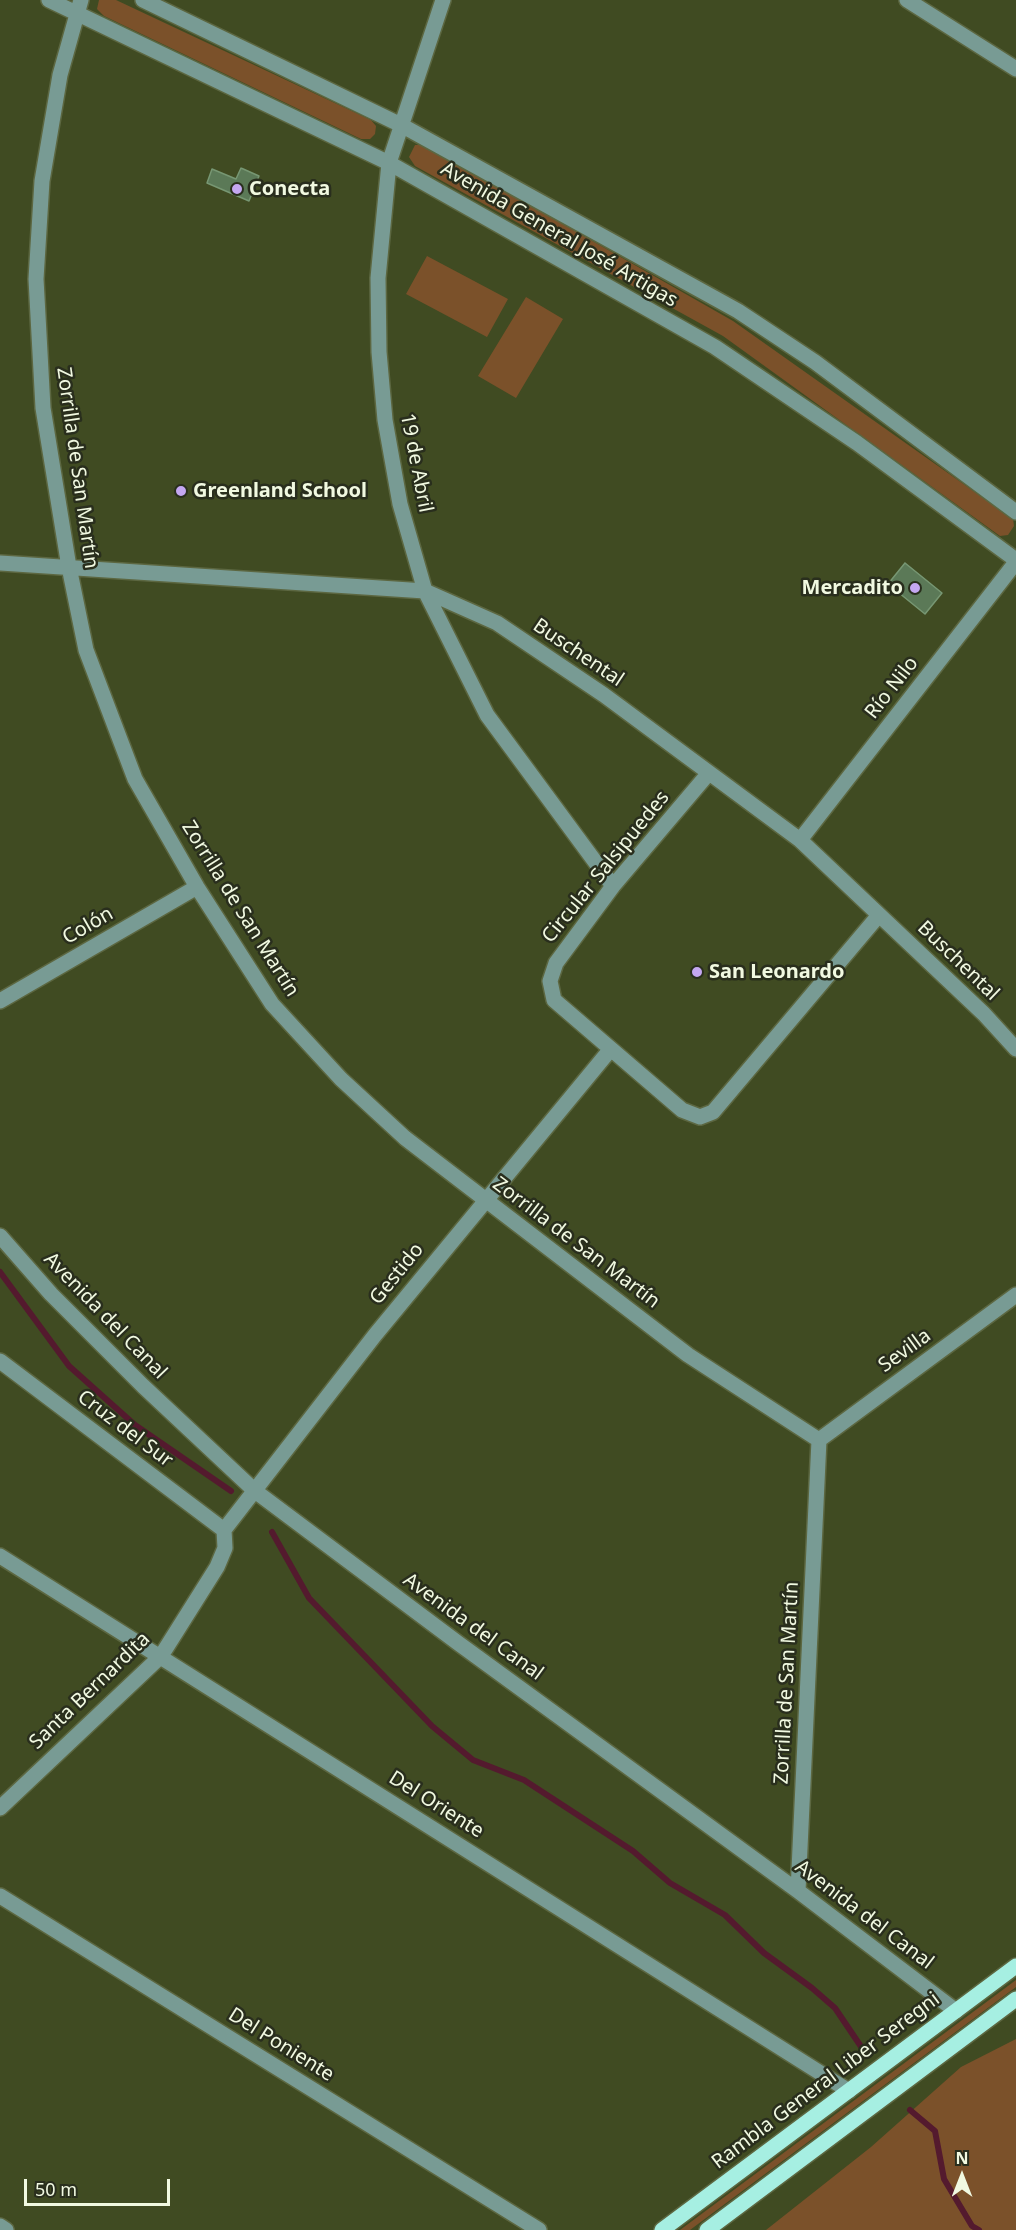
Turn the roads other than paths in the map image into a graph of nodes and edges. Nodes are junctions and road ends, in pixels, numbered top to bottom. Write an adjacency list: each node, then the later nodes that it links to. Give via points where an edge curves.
1 (49, 0): 5 (street, Avenida General José Artigas)
2 (143, 0): 7 (street, Avenida General José Artigas)
3 (443, 0): 7 (street, 19 de Abril)
4 (907, 0): 6 (street)
5 (79, 7): 8 (street, Avenida General José Artigas); 12 (street, Zorrilla de San Martín, via 60,75 42,181 36,279 43,408)
6 (1016, 69)
7 (401, 124): 8 (street, 19 de Abril); 9 (street, Avenida General José Artigas, via 738,311 815,362)
8 (389, 163): 10 (street, Avenida General José Artigas, via 715,347 857,443); 13 (street, 19 de Abril, via 378,278 379,352 385,420 400,504)
9 (1016, 512)
10 (1016, 561): 15 (street, Río Nilo)
11 (0, 563): 12 (street, Buschental)
12 (69, 567): 13 (street, Buschental); 17 (street, Zorrilla de San Martín, via 86,650 135,779)
13 (426, 591): 14 (street, Buschental, via 497,623 604,695); 16 (street, 19 de Abril, via 487,715)
14 (708, 774): 15 (street, Buschental); 16 (street, Circular Salsipuedes)
15 (800, 840): 18 (street, Buschental)
16 (613, 886): 21 (street, Circular Salsipuedes, via 556,963 550,981 554,1000)
17 (197, 887): 19 (street, Colón); 22 (street, Zorrilla de San Martín, via 272,1004 333,1071 405,1138)
18 (879, 915): 20 (street, Buschental); 21 (street, Circular Salsipuedes, via 713,1112 700,1117 682,1110)
19 (0, 1001)
20 (1016, 1049)
21 (610, 1050): 22 (street, Gestido)
22 (485, 1200): 26 (street, Zorrilla de San Martín, via 688,1355); 27 (street, Gestido)
23 (0, 1236): 27 (street, Avenida del Canal, via 51,1294 143,1386)
24 (1016, 1295): 26 (street, Sevilla)
25 (0, 1361): 28 (street, Cruz del Sur)
26 (819, 1440): 32 (street, Zorrilla de San Martín)
27 (255, 1491): 28 (street, Gestido); 32 (street, Avenida del Canal)
28 (224, 1530): 30 (street, Santa Bernardita, via 225,1548 218,1567)
29 (0, 1556): 30 (street, Del Oriente)
30 (161, 1656): 31 (street, Santa Bernardita); 37 (street, Del Oriente)
31 (0, 1808)
32 (798, 1891): 36 (street, Avenida del Canal)
33 (0, 1896): 40 (street, Del Poniente)
34 (1016, 1966): 36 (main road, Rambla General Liber Seregni)
35 (1016, 1999): 42 (main road)
36 (956, 2012): 37 (main road, Rambla General Liber Seregni)
37 (849, 2091): 41 (main road, Rambla General Liber Seregni)
38 (0, 2226): 39 (street)
39 (6, 2230)
40 (539, 2230)
41 (662, 2230)
42 (707, 2230)

